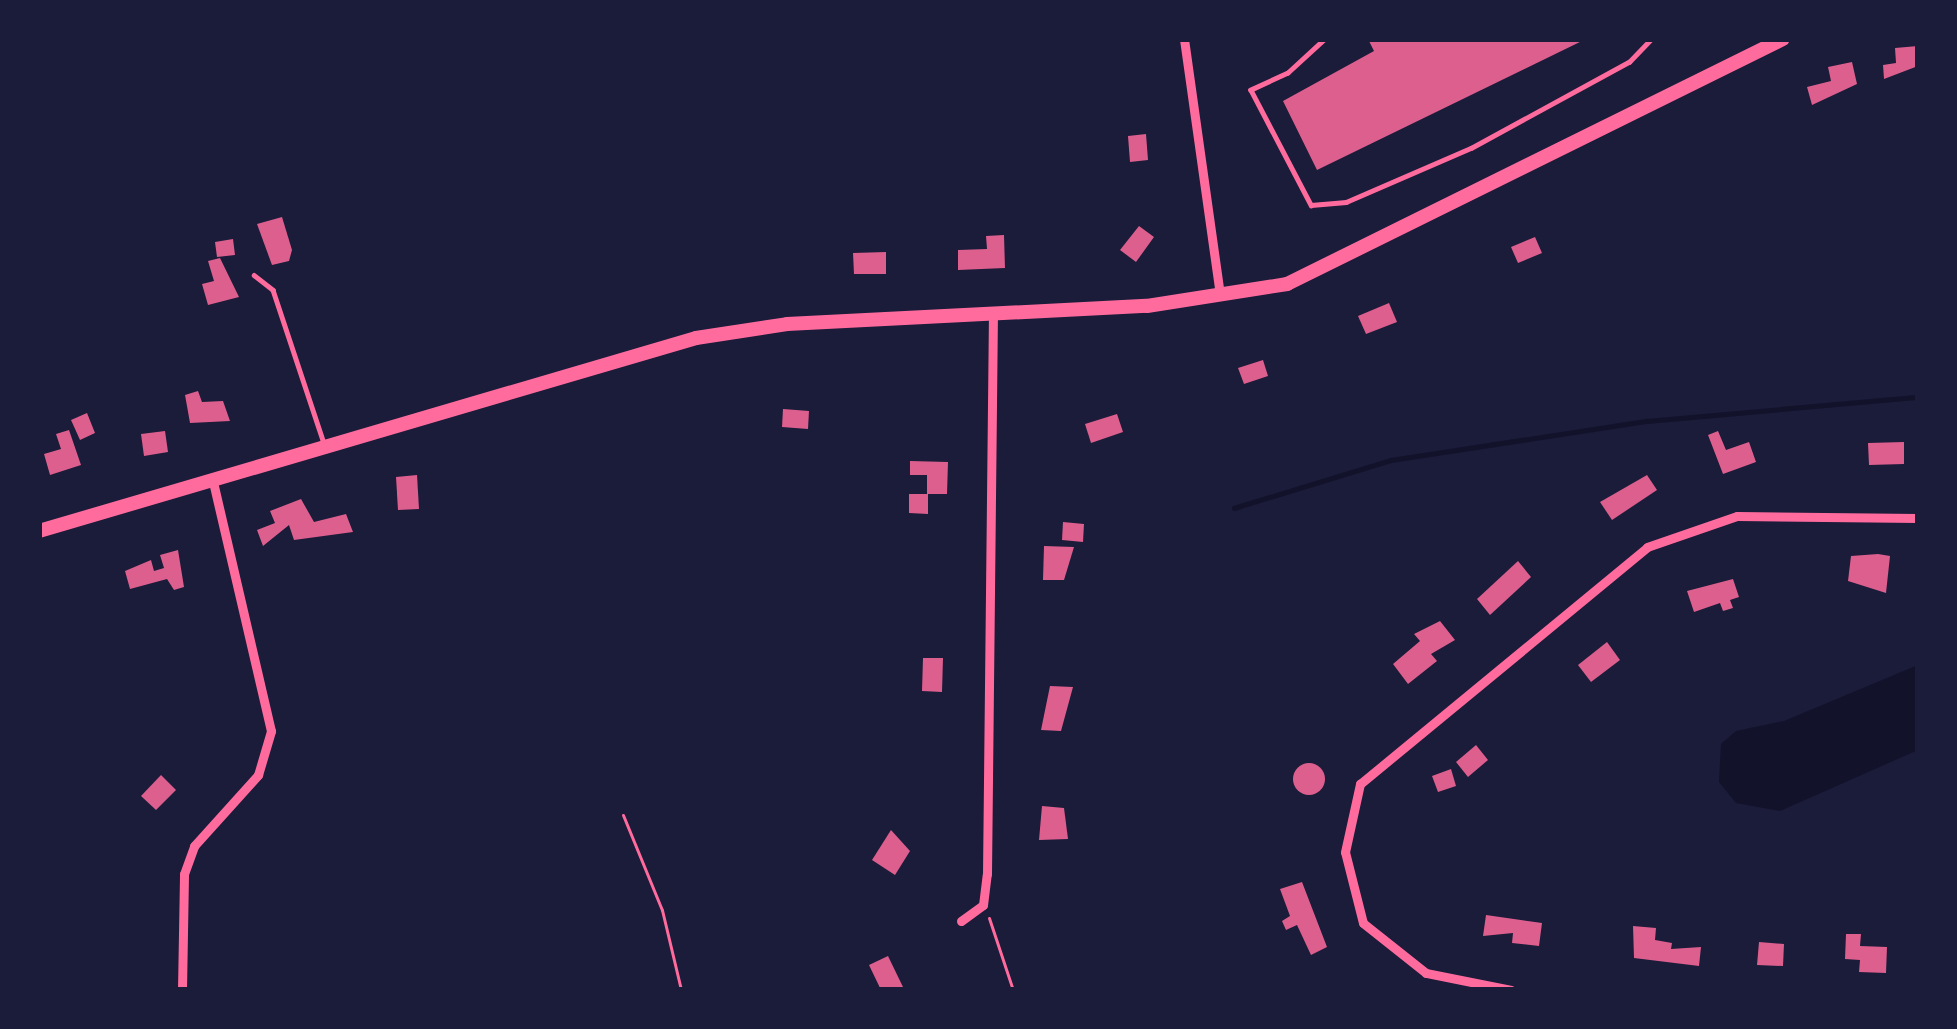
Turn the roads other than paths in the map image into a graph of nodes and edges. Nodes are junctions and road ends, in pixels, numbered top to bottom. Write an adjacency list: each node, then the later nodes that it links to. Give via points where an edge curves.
1 (1184, 39): 6 (street)
2 (1325, 39): 3 (lane, via 1288,73 1251,90 1277,153 1311,205 1346,202 1471,148 1629,62)
3 (1651, 39)
4 (1783, 39): 6 (main road, via 1329,267)
5 (254, 275): 8 (lane, via 273,290)
6 (1220, 298): 7 (main road)
7 (993, 314): 8 (main road, via 787,324 696,338); 12 (street, via 984,902)
8 (325, 444): 9 (main road)
9 (212, 478): 11 (main road); 13 (street, via 271,731 258,776 194,846 184,874)
10 (1918, 518): 14 (street, via 1737,516 1647,547 1360,784 1345,852 1363,923 1426,973)
11 (39, 531)
12 (961, 921)
13 (182, 990)
14 (1511, 990)

